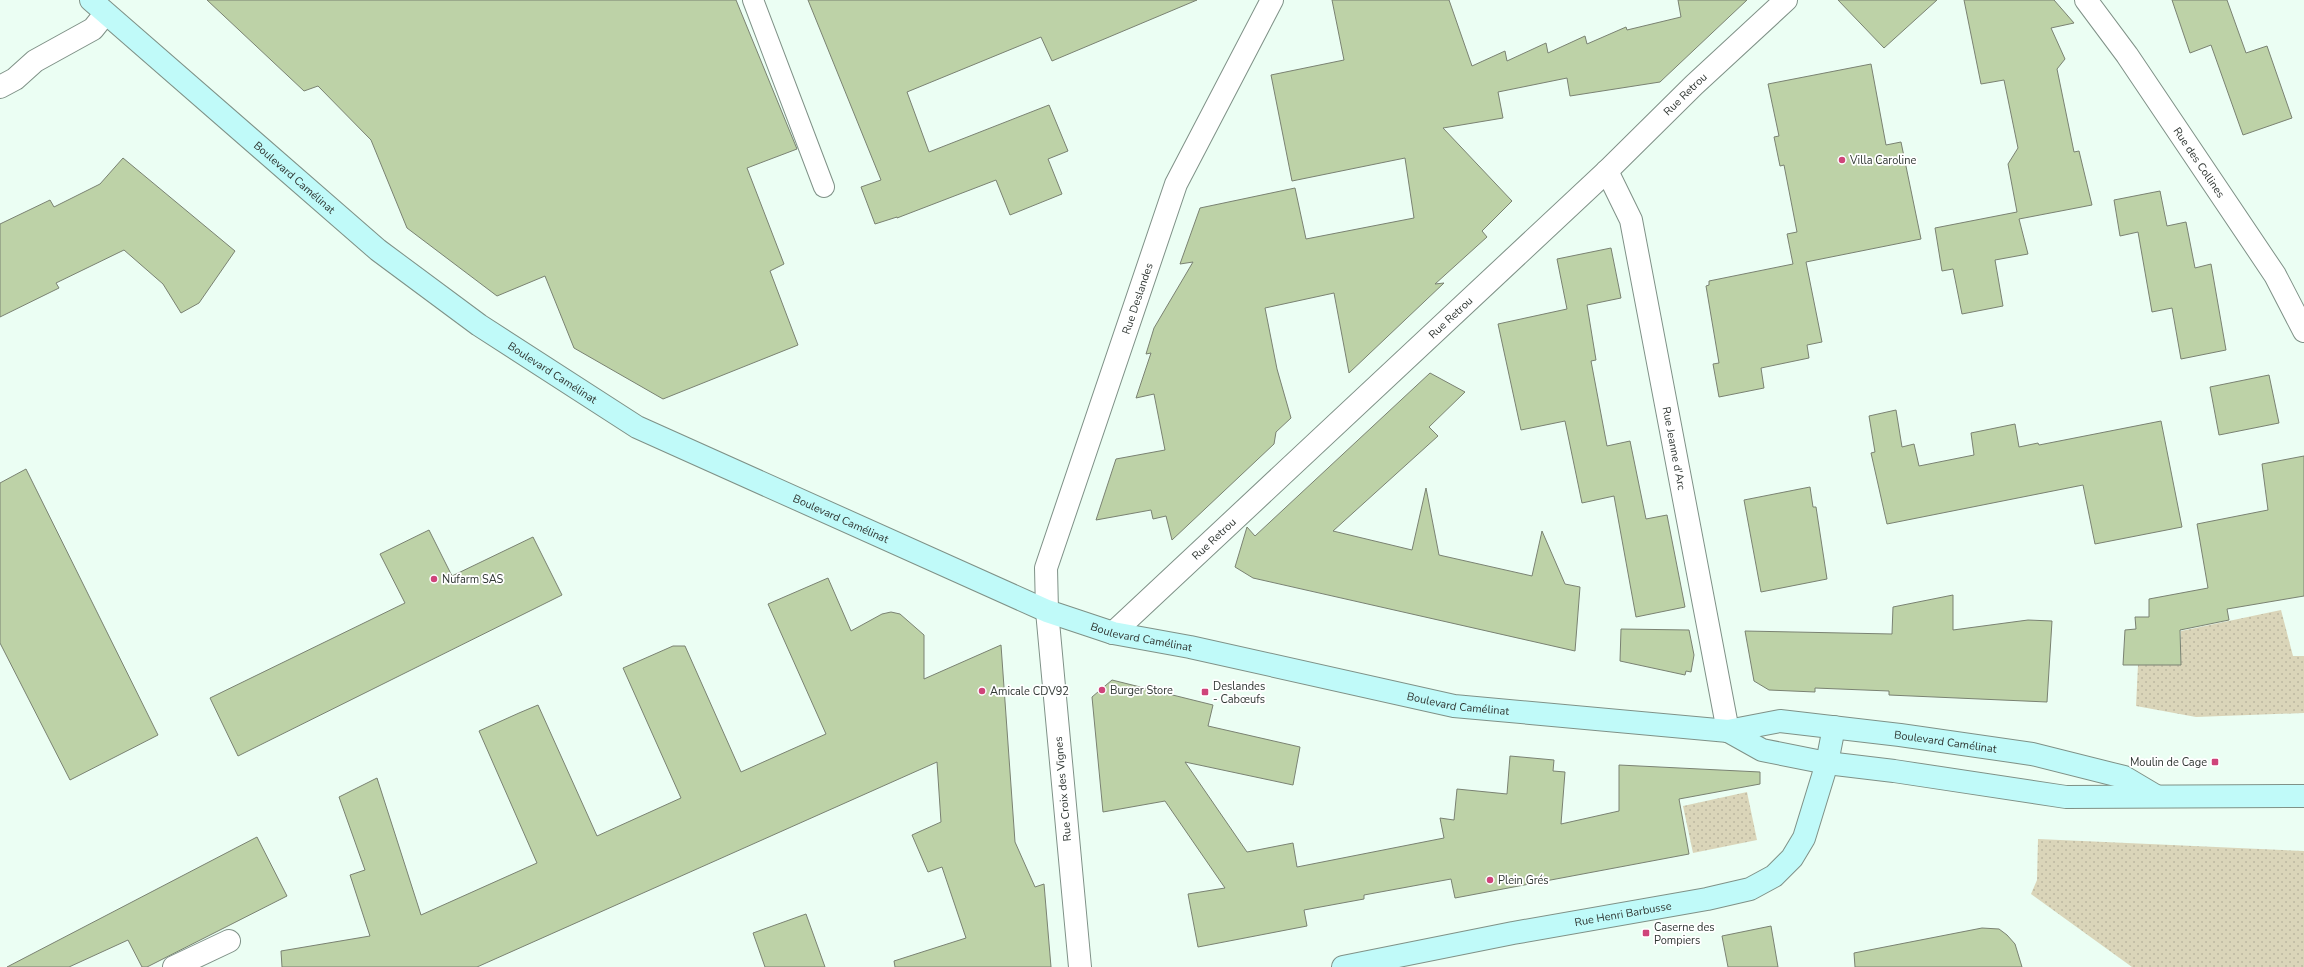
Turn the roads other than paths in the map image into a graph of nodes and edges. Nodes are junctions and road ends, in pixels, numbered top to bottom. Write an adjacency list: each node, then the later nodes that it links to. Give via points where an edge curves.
1 (753, 0): 10 (lane)
2 (1272, 0): 12 (street, Rue Deslandes, via 1176,184 1046,568)
3 (1786, 0): 9 (street, Rue Retrou, via 1694,85)
4 (2086, 0): 11 (street, Rue des Collines, via 2127,55 2274,275)
5 (98, 7): 6 (street, via 94,29); 12 (main road, Boulevard Camélinat, via 378,250 479,325 637,427)
6 (35, 61): 7 (street); 8 (street, via 15,80)
7 (0, 70)
8 (0, 87)
9 (1607, 171): 13 (street, Rue Retrou); 15 (street, Rue Jeanne d'Arc, via 1631,220)
10 (824, 187)
11 (2304, 331)
12 (1047, 612): 13 (main road, Boulevard Camélinat); 21 (street, Rue Croix des Vignes)
13 (1113, 633): 15 (main road, Boulevard Camélinat, via 1190,647 1454,706)
14 (1834, 727): 15 (main road, Boulevard Camélinat, via 1780,721); 16 (main road, Rue Henri Barbusse); 17 (main road, Boulevard Camélinat, via 2032,754 2124,777)
15 (1728, 731): 16 (main road, Boulevard Camélinat, via 1762,750)
16 (1826, 763): 17 (main road, Boulevard Camélinat, via 2066,797); 22 (main road, Rue Henri Barbusse, via 1804,838 1792,858 1774,876 1750,889)
17 (2156, 796): 18 (main road, Boulevard Camélinat)
18 (2304, 796)
19 (229, 941): 20 (street)
20 (174, 967)
21 (1080, 967)
22 (1343, 967)

